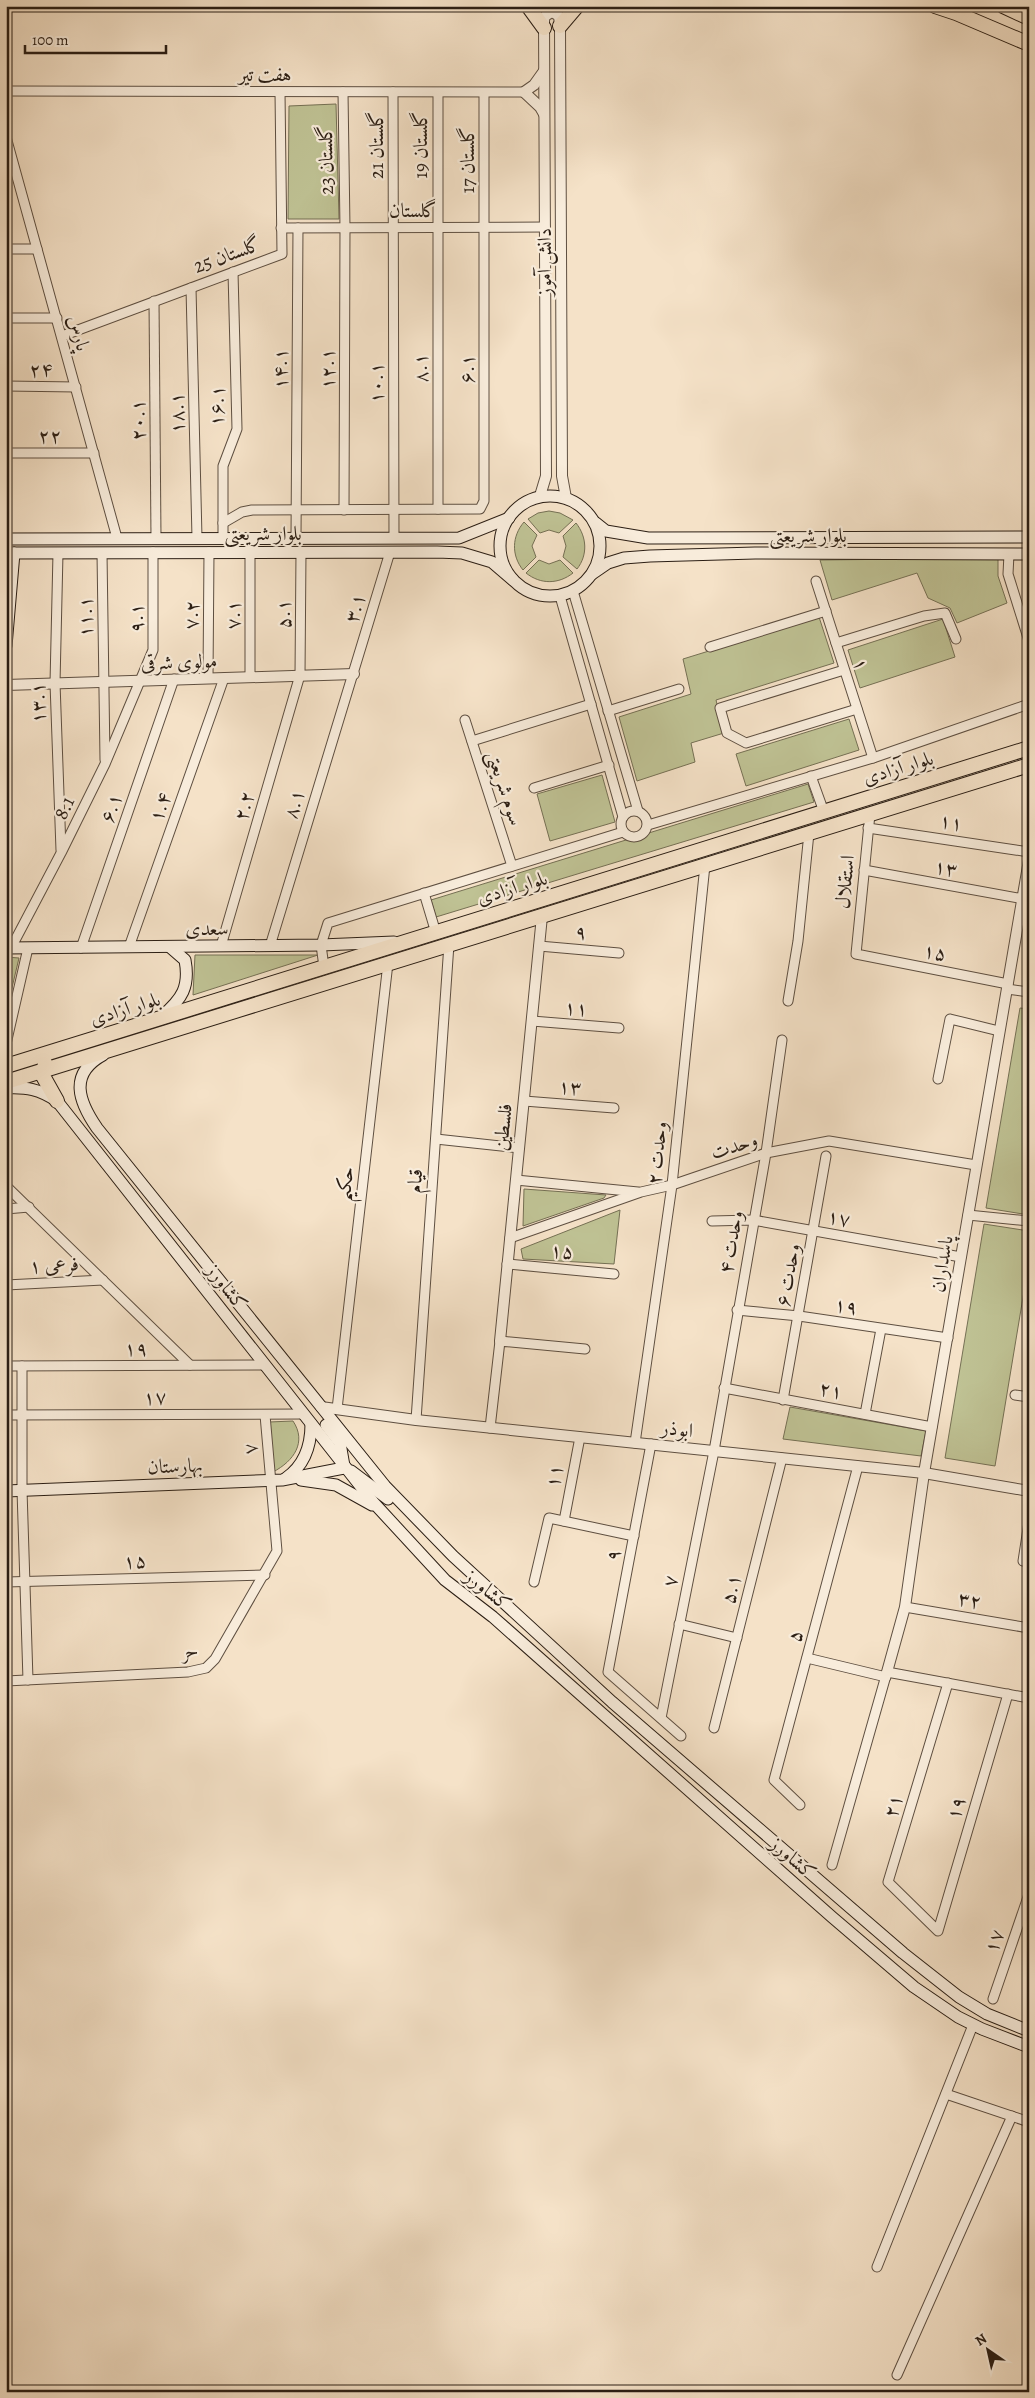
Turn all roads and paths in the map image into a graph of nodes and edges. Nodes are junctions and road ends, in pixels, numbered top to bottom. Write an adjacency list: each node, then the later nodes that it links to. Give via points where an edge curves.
1 (528, 6): 7 (main road)
2 (577, 6): 6 (main road)
3 (935, 6): 8 (main road)
4 (1003, 6): 5 (main road)
5 (1029, 18)
6 (560, 26): 7 (street, via 558,16 552,12 545,16); 23 (street, دانش آموز)
7 (544, 28): 9 (street, دانش آموز)
8 (1029, 44)
9 (544, 70): 14 (street, via 534,85); 17 (street, دانش آموز)
10 (6, 91): 11 (street, هفت تیر)
11 (280, 92): 12 (street, هفت تیر); 24 (street, گلستان 25)
12 (343, 92): 13 (street, هفت تیر); 26 (street, گلستان 23)
13 (393, 92): 15 (street, هفت تیر); 27 (street, گلستان 21)
14 (524, 92): 16 (street, هفت تیر); 17 (street, via 540,107)
15 (438, 93): 16 (street, هفت تیر); 20 (street, گلستان 19)
16 (484, 93): 21 (street, گلستان 17)
17 (544, 116): 22 (street, دانش آموز)
18 (6, 137): 19 (street, پارس)
19 (9, 160): 29 (street, پارس)
20 (438, 227): 21 (street, گلستان); 27 (street, گلستان); 42 (street, ۸.۱)
21 (484, 227): 22 (street, گلستان); 42 (street, ۶.۱, via 484,501 480,509)
22 (545, 227): 23 (street); 40 (street, دانش آموز, via 546,476)
23 (562, 227): 41 (street, دانش آموز, via 562,476)
24 (282, 228): 25 (street, گلستان); 30 (street, گلستان 25, via 282,254)
25 (298, 228): 26 (street, گلستان); 43 (street, ۱۴.۱)
26 (345, 228): 27 (street, گلستان); 44 (street, ۱۲.۱)
27 (393, 228): 45 (street, ۱۰.۱)
28 (6, 249): 29 (street)
29 (37, 249): 34 (street, پارس)
30 (233, 272): 31 (street, گلستان 25); 47 (street, ۱۶.۱, via 237,429 223,466)
31 (191, 288): 32 (street, گلستان 25); 52 (street, ۱۸.۱)
32 (154, 301): 35 (street, گلستان 25); 51 (street, ۲۰.۱)
33 (6, 318): 34 (street)
34 (56, 318): 35 (street, پارس)
35 (62, 336): 37 (street, پارس)
36 (6, 386): 37 (street, ۲۴)
37 (76, 386): 39 (street, پارس)
38 (6, 453): 39 (street, ۲۲)
39 (94, 453): 50 (street, پارس)
40 (540, 496): 41 (main road); 46 (main road, via 528,501)
41 (566, 498): 48 (main road, via 583,508)
42 (438, 509): 45 (street)
43 (298, 510): 44 (street); 47 (street, via 252,510); 54 (street, ۱۴.۱)
44 (344, 510): 45 (street)
45 (393, 510): 55 (street, ۱۰.۱)
46 (509, 518): 56 (main road, بلوار شریعتی); 70 (main road, via 500,543 503,562)
47 (223, 523): 53 (street, ۱۶.۱)
48 (596, 523): 49 (main road, بلوار شریعتی, via 606,531 648,538); 69 (main road, via 601,549)
49 (1029, 537)
50 (117, 538): 51 (main road, بلوار شریعتی); 57 (main road, بلوار شریعتی)
51 (156, 538): 52 (main road, بلوار شریعتی)
52 (197, 538): 53 (main road, بلوار شریعتی)
53 (223, 538): 54 (main road, بلوار شریعتی)
54 (296, 538): 55 (main road, بلوار شریعتی)
55 (394, 538): 56 (main road, بلوار شریعتی)
56 (458, 538): 66 (main road, via 467,543)
57 (6, 539)
58 (153, 552): 59 (main road, بلوار شریعتی); 65 (main road, بلوار شریعتی); 87 (street, ۹.۱, via 153,650)
59 (209, 552): 60 (main road, بلوار شریعتی); 84 (street, ۷.۲)
60 (250, 552): 61 (main road, بلوار شریعتی); 83 (street, ۷.۱)
61 (301, 552): 62 (main road, بلوار شریعتی); 82 (street, ۵.۱)
62 (390, 552): 66 (main road, بلوار شریعتی); 81 (street, ۳.۱)
63 (10, 553): 64 (main road, بلوار شریعتی); 78 (main road)
64 (58, 553): 65 (main road, بلوار شریعتی); 89 (street, ۱۳.۱)
65 (102, 553): 88 (street, ۱۱.۱)
66 (462, 553): 70 (main road, بلوار شریعتی, via 492,562)
67 (1009, 554): 68 (main road, بلوار شریعتی); 69 (main road, بلوار شریعتی, via 650,556 624,558 608,563); 76 (street, via 1008,574)
68 (1029, 554)
69 (592, 574): 72 (main road)
70 (513, 580): 73 (main road, via 534,594)
71 (816, 581): 74 (street, ۱)
72 (572, 591): 73 (main road); 95 (street)
73 (560, 596): 92 (street)
74 (826, 611): 77 (street, ۱); 79 (street)
75 (956, 639): 77 (street, via 945,614 924,616)
76 (1029, 641)
77 (836, 643): 80 (street, ۱)
78 (6, 646)
79 (710, 647)
80 (844, 670): 94 (street, ۱); 94 (street, via 720,708 722,716 728,733 746,743)
81 (354, 674): 82 (street, مولوی شرقی); 129 (street, ۸.۱)
82 (300, 675): 83 (street, مولوی شرقی); 128 (street, ۲.۲)
83 (250, 677): 85 (street, مولوی شرقی)
84 (208, 678): 85 (street, مولوی شرقی); 86 (street, مولوی شرقی)
85 (224, 678): 131 (street, ۱.۴)
86 (174, 679): 87 (street, مولوی شرقی); 134 (street, ۶.۱)
87 (141, 680): 88 (street, مولوی شرقی); 100 (street, 8.1)
88 (103, 682): 89 (street, مولوی شرقی); 100 (street, ۱۱.۱)
89 (55, 683): 90 (street, مولوی شرقی); 113 (street, ۱۳.۱)
90 (6, 684)
91 (679, 689): 95 (street)
92 (591, 704): 97 (street); 101 (street)
93 (1029, 704): 99 (street)
94 (857, 709): 99 (street, ۱)
95 (608, 711): 105 (street)
96 (465, 720): 97 (street, سوم شریعتی)
97 (472, 741): 116 (street, سوم شریعتی)
98 (1029, 748): 106 (main road, بلوار آزادی)
99 (872, 758): 103 (street)
100 (105, 764): 113 (street, 8.1)
101 (609, 765): 104 (street); 107 (street)
102 (1029, 765): 108 (main road, بلوار آزادی)
103 (811, 776): 106 (street); 109 (street)
104 (534, 788)
105 (638, 811): 107 (street); 109 (street, via 645,816)
106 (824, 812): 117 (main road, بلوار آزادی)
107 (623, 817): 110 (street)
108 (869, 821): 111 (main road, بلوار آزادی); 112 (street, ۱۱); 118 (street, استقلال)
109 (648, 825): 110 (street, via 645,833 638,837 630,837)
110 (624, 832): 116 (street)
111 (809, 833): 115 (main road, بلوار آزادی); 141 (street)
112 (1029, 852)
113 (61, 853): 132 (street, 8.1)
114 (1029, 860): 121 (street, پاسداران)
115 (705, 865): 119 (main road, بلوار آزادی); 166 (street, وحدت ۲)
116 (512, 866): 120 (street)
117 (651, 866): 119 (main road); 123 (main road, بلوار آزادی)
118 (864, 870): 121 (street, ۱۳); 136 (street, استقلال)
119 (656, 880): 122 (main road, بلوار آزادی)
120 (424, 893): 123 (street); 126 (street, via 328,923)
121 (1025, 900): 139 (street, پاسداران)
122 (542, 916): 125 (main road, بلوار آزادی); 130 (street, فلسطین)
123 (436, 933): 124 (main road, بلوار آزادی)
124 (408, 941): 126 (main road, سعدی); 138 (main road, بلوار آزادی)
125 (449, 944): 137 (main road, بلوار آزادی); 160 (street, قیام)
126 (321, 945): 129 (main road, سعدی); 138 (street)
127 (170, 946): 128 (main road, سعدی); 131 (main road, سعدی); 142 (main road, via 185,960 186,980 180,1000)
128 (221, 946): 129 (main road, سعدی)
129 (270, 946)
130 (539, 946): 135 (street, ۹); 143 (street, فلسطین)
131 (129, 947): 134 (main road, سعدی)
132 (8, 948): 133 (main road, سعدی)
133 (28, 948): 134 (main road, سعدی); 148 (street)
134 (81, 948)
135 (619, 953)
136 (856, 954): 139 (street, ۱۵)
137 (388, 964): 149 (main road, بلوار آزادی); 200 (street, حکیم)
138 (324, 967): 142 (main road, بلوار آزادی)
139 (1007, 987): 140 (street, ۱۵); 145 (street, پاسداران)
140 (1029, 992)
141 (788, 1001)
142 (160, 1018): 147 (main road, بلوار آزادی)
143 (532, 1022): 144 (street, ۱۱); 156 (street, فلسطین)
144 (618, 1028)
145 (1000, 1031): 152 (street, via 950,1019); 164 (street, پاسداران)
146 (782, 1040): 162 (street, وحدت ۴)
147 (84, 1042): 150 (main road, بلوار آزادی); 151 (main road, via 78,1049 48,1059)
148 (6, 1044)
149 (117, 1048): 151 (main road, بلوار آزادی); 158 (main road, کشاورز, via 88,1066 79,1087 84,1110)
150 (6, 1066)
151 (42, 1071): 153 (main road, بلوار آزادی); 155 (main road)
152 (938, 1079)
153 (6, 1082)
154 (6, 1088): 155 (main road, کشاورز, via 28,1087)
155 (57, 1101): 159 (main road, کشاورز)
156 (524, 1101): 157 (street, ۱۳); 161 (street, فلسطین)
157 (614, 1108)
158 (97, 1128): 159 (main road); 177 (main road, کشاورز)
159 (85, 1137): 178 (main road, کشاورز)
160 (436, 1139): 161 (street); 206 (street, قیام)
161 (519, 1148): 165 (street, فلسطین)
162 (766, 1153): 164 (street, وحدت, via 829,1140); 166 (street, وحدت); 172 (street, وحدت ۴)
163 (826, 1156): 175 (street, وحدت ۶)
164 (976, 1165): 171 (street, پاسداران)
165 (516, 1180): 168 (street); 176 (street, فلسطین)
166 (672, 1185): 168 (street, وحدت); 211 (street, وحدت ۲)
167 (6, 1186): 169 (street)
168 (641, 1192): 176 (street, وحدت)
169 (29, 1207): 170 (street); 182 (street)
170 (6, 1209)
171 (968, 1215): 174 (street); 179 (street, پاسداران)
172 (753, 1220): 173 (street, ۱۷); 175 (street, ۱۷); 184 (street, وحدت ۴)
173 (712, 1221)
174 (1029, 1221)
175 (814, 1232): 179 (street, ۱۷); 185 (street, وحدت ۶)
176 (510, 1238): 180 (street, فلسطین)
177 (188, 1241): 178 (main road); 189 (main road, کشاورز)
178 (175, 1252): 192 (main road, کشاورز)
179 (961, 1257): 187 (street, پاسداران)
180 (508, 1264): 181 (street, ۱۵); 188 (street, فلسطین)
181 (614, 1274)
182 (103, 1280): 183 (street, فرعی ۱); 191 (street)
183 (6, 1285)
184 (737, 1310): 185 (street, ۱۹); 195 (street, وحدت ۴)
185 (799, 1316): 186 (street, ۱۹); 198 (street, وحدت ۶)
186 (881, 1329): 187 (street, ۱۹); 204 (street)
187 (948, 1338): 208 (street, پاسداران)
188 (500, 1341): 190 (street); 209 (street)
189 (274, 1348): 199 (main road, کشاورز); 216 (main road, via 285,1371 340,1442)
190 (585, 1349)
191 (190, 1365): 192 (street, ۱۹); 194 (street, ۱۹)
192 (265, 1365): 203 (main road, کشاورز)
193 (6, 1366): 194 (street, ۱۹)
194 (22, 1366): 201 (street)
195 (724, 1388): 198 (street, ۲۱); 213 (street, وحدت ۴)
196 (1015, 1395): 197 (street)
197 (1029, 1397)
198 (783, 1400): 204 (street, ۲۱)
199 (321, 1407): 200 (street, ابوذر); 226 (main road, کشاورز, via 385,1486)
200 (337, 1409): 206 (street, ابوذر)
201 (22, 1414): 202 (street, ۱۷); 205 (street, ۱۷); 219 (street)
202 (265, 1414): 203 (street, ۱۷); 218 (street, ۷)
203 (303, 1414): 207 (main road, کشاورز)
204 (865, 1414): 208 (street, ۲۱)
205 (6, 1415)
206 (416, 1420): 209 (street, ابوذر)
207 (311, 1424): 216 (main road, کشاورز); 218 (main road, via 306,1456 293,1473)
208 (932, 1427): 217 (street, پاسداران)
209 (490, 1428): 210 (street, ابوذر)
210 (580, 1437): 211 (street, ابوذر); 223 (street, ۱۱)
211 (635, 1442): 212 (street, ابوذر)
212 (651, 1444): 213 (street, ابوذر); 225 (street, ۹)
213 (714, 1451): 214 (street, ابوذر); 233 (street, ۷)
214 (782, 1458): 215 (street, ابوذر); 235 (street, ۵.۱)
215 (858, 1466): 217 (street, ابوذر); 236 (street, ۵)
216 (344, 1468): 218 (main road, بهارستان); 222 (main road, کشاورز); 226 (main road, via 373,1485)
217 (924, 1473): 221 (street, ابوذر); 232 (street, پاسداران)
218 (276, 1481): 219 (main road, بهارستان); 222 (main road, via 308,1480 336,1485); 228 (street, حر, via 277,1551)
219 (22, 1490): 220 (main road, بهارستان); 229 (street)
220 (6, 1491)
221 (1029, 1491)
222 (380, 1510): 242 (main road, کشاورز, via 445,1580 493,1617)
223 (564, 1522): 225 (street); 231 (street, via 549,1518)
224 (1029, 1522): 227 (street)
225 (634, 1536): 245 (street, ۹, via 608,1672)
226 (454, 1556): 238 (main road, کشاورز)
227 (1026, 1562)
228 (265, 1575): 229 (street, ۱۵); 239 (street, حر, via 215,1659 206,1668 188,1672)
229 (25, 1581): 230 (street, ۱۵); 239 (street)
230 (6, 1582)
231 (534, 1582)
232 (905, 1607): 234 (street, ۳۲); 237 (street, پاسداران)
233 (679, 1624): 235 (street); 245 (street, ۷)
234 (1029, 1628)
235 (737, 1638): 246 (street, ۵.۱)
236 (807, 1658): 237 (street); 248 (street, ۵, via 774,1780)
237 (886, 1675): 241 (street); 249 (street)
238 (587, 1678): 242 (main road); 254 (main road, کشاورز, via 930,1975 987,2014)
239 (28, 1680): 240 (street, حر)
240 (6, 1681)
241 (948, 1683): 243 (street); 251 (street, ۲۱, via 888,1882)
242 (576, 1692): 253 (main road, کشاورز, via 914,1987)
243 (1008, 1694): 244 (street); 251 (street, ۱۹)
244 (1029, 1698)
245 (661, 1718): 247 (street)
246 (714, 1728)
247 (681, 1736)
248 (800, 1805)
249 (832, 1865)
250 (1029, 1894): 252 (street, ۱۷)
251 (938, 1931)
252 (993, 1999)
253 (973, 2025): 255 (main road, کشاورز); 256 (street)
254 (1029, 2031)
255 (1029, 2047)
256 (946, 2094): 257 (street); 259 (street)
257 (1012, 2116): 258 (street); 260 (street)
258 (1029, 2122)
259 (877, 2267)
260 (897, 2375)

